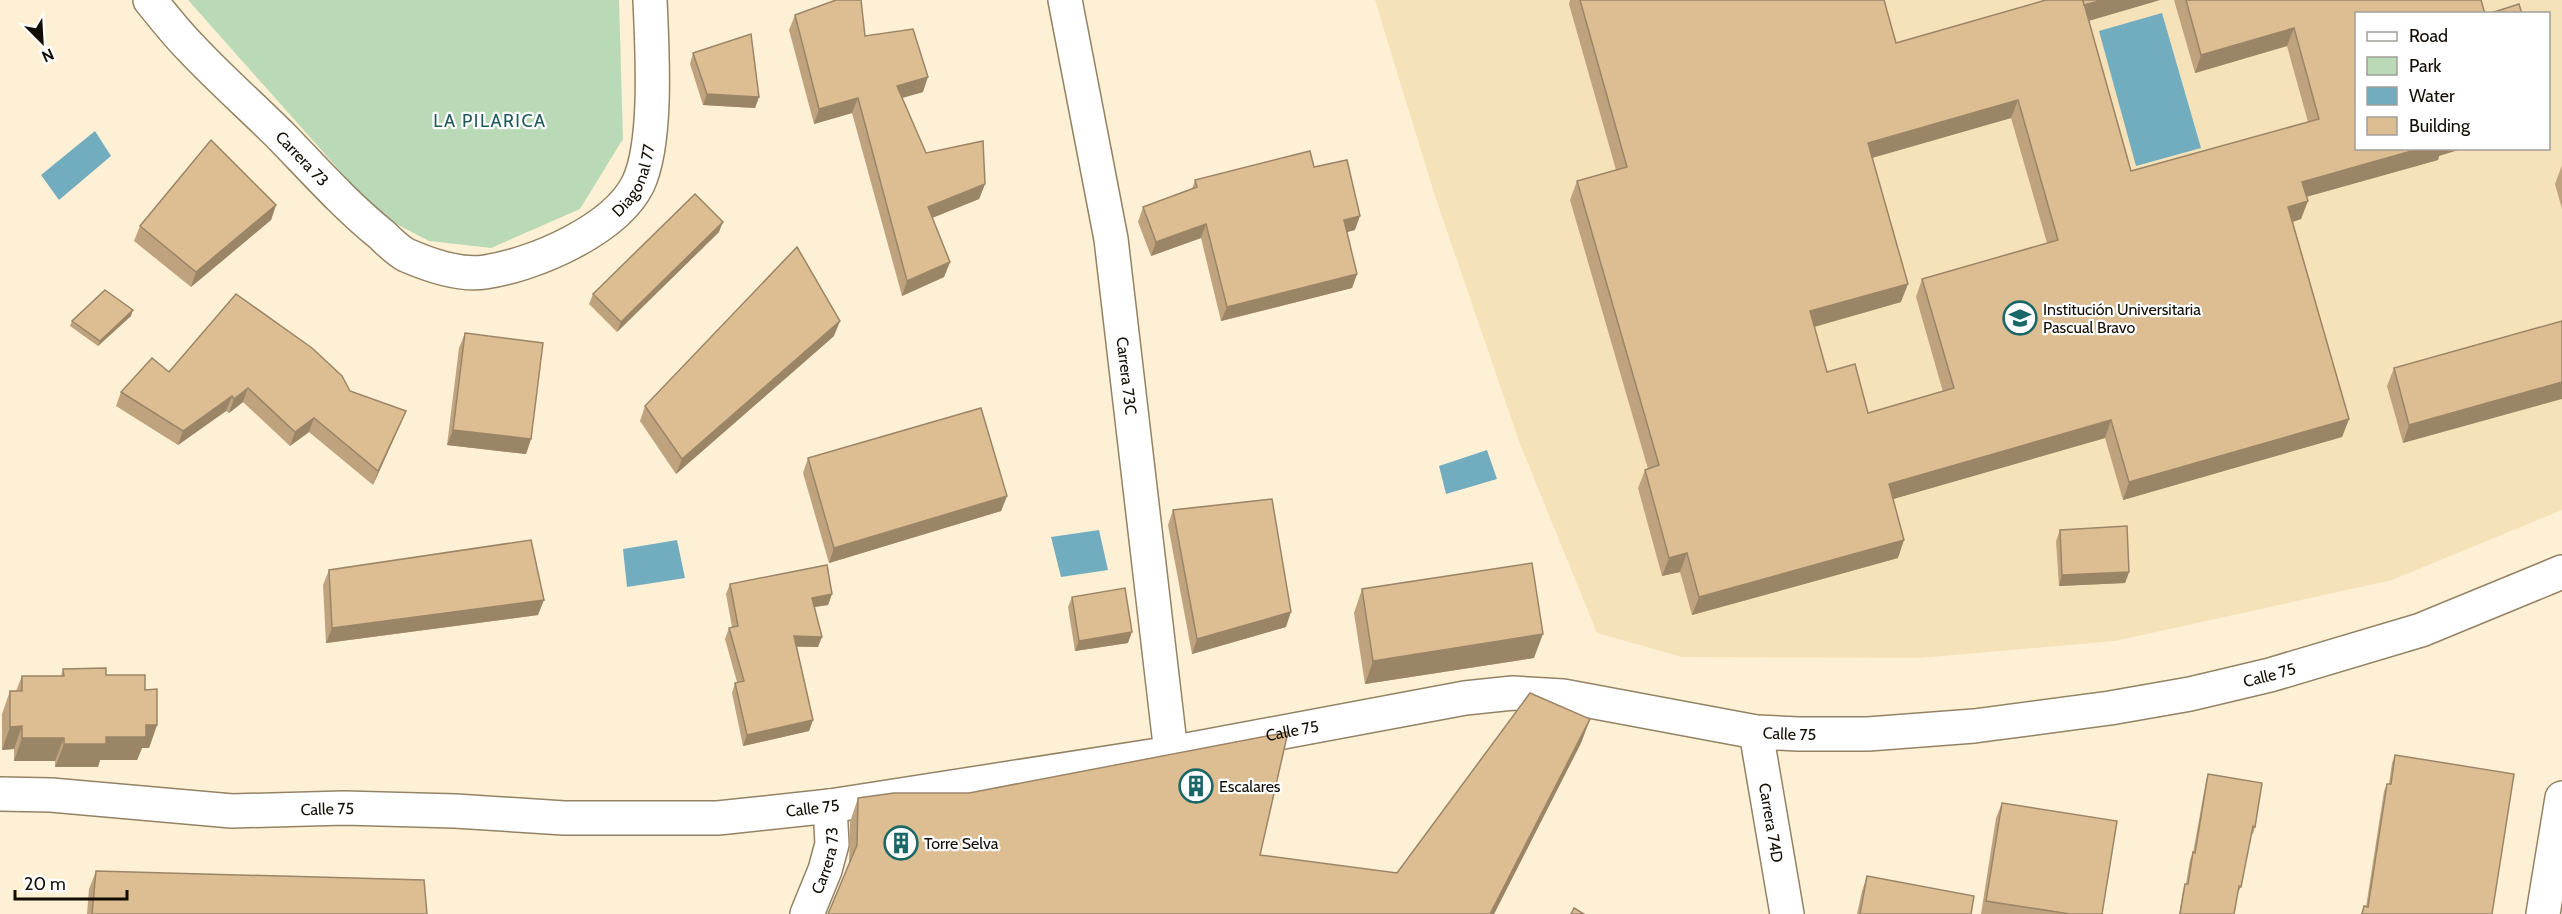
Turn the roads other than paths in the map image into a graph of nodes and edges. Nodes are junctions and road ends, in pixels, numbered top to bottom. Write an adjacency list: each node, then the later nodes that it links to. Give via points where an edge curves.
1 (150, 0): 4 (street, Carrera 73, via 190,47 319,177 404,254 436,266)
2 (650, 0): 4 (street, Diagonal 77, via 650,138 638,184 609,220 584,235 527,261)
3 (1065, 0): 7 (street, Carrera 73C, via 1112,239)
4 (484, 273)
5 (2562, 572): 6 (street, Calle 75, via 2421,630 2270,675 2190,694 1974,726 1868,734)
6 (1756, 732): 7 (street, Calle 75, via 1563,696 1513,693 1387,711); 12 (street, Carrera 74D)
7 (1171, 753): 10 (street, Calle 75)
8 (0, 794): 10 (street, Calle 75, via 232,811 344,808 603,819 718,818)
9 (2562, 798): 13 (street)
10 (830, 806): 11 (street, Carrera 73, via 832,844)
11 (807, 914)
12 (1787, 914)
13 (2543, 914)

